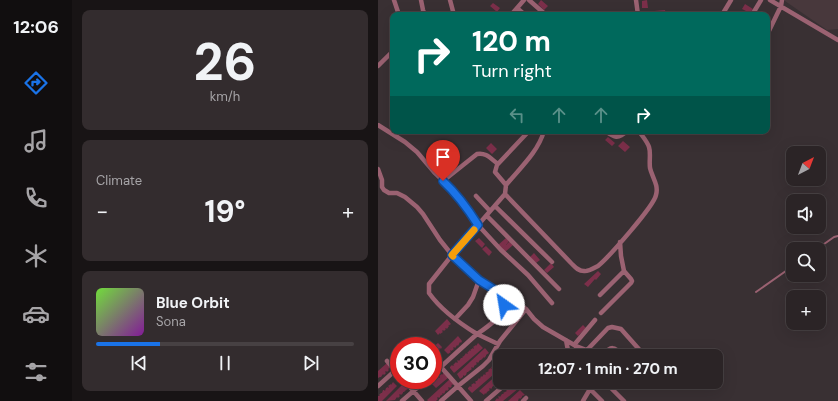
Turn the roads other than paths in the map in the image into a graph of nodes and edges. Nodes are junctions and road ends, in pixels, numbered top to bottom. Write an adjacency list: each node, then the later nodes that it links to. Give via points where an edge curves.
1 (394, 0): 13 (street)
2 (421, 0): 14 (street)
3 (450, 0): 15 (street)
4 (524, 0): 12 (street)
5 (529, 0): 18 (street)
6 (636, 0): 19 (street)
7 (731, 0): 20 (street)
8 (761, 0): 21 (street)
9 (770, 0): 11 (street)
10 (782, 0): 11 (street)
11 (781, 6): 22 (street); 23 (street)
12 (517, 8): 16 (street); 17 (street)
13 (397, 12)
14 (424, 12)
15 (454, 12)
16 (514, 12)
17 (522, 12)
18 (543, 12)
19 (638, 12)
20 (724, 12)
21 (754, 12)
22 (770, 29)
23 (838, 40)
24 (390, 54): 25 (street)
25 (378, 66)
26 (378, 126): 27 (street)
27 (390, 133)
28 (392, 134): 36 (street, via 416,152)
29 (526, 134): 34 (street)
30 (543, 134): 37 (street, via 533,152)
31 (610, 134): 32 (street, via 618,137)
32 (624, 134)
33 (641, 134): 45 (street, via 649,148 650,170 657,193 642,217)
34 (498, 164): 36 (street, via 480,153); 37 (street, via 495,172)
35 (378, 169): 47 (street, via 384,190 405,197 417,207)
36 (443, 181): 43 (street, via 469,210)
37 (506, 185): 38 (street)
38 (505, 194): 40 (street); 45 (street, via 579,270 589,271 598,266)
39 (476, 196): 41 (street)
40 (495, 206): 41 (street); 48 (street)
41 (490, 211): 42 (street)
42 (487, 216): 43 (street); 52 (street)
43 (478, 225): 47 (street); 56 (street)
44 (838, 236): 46 (lane)
45 (620, 242): 49 (street)
46 (826, 243)
47 (452, 255): 51 (street); 59 (street, via 429,284 429,293)
48 (552, 262)
49 (624, 271): 55 (street); 58 (street, via 632,283)
50 (786, 271): 53 (lane)
51 (479, 280): 54 (street); 59 (street, via 473,297)
52 (560, 289)
53 (756, 292)
54 (503, 295): 57 (street); 61 (street, via 502,312)
55 (600, 295)
56 (552, 303)
57 (526, 309): 62 (street, via 543,327); 63 (street)
58 (601, 313)
59 (455, 319): 61 (street)
60 (595, 320): 64 (street)
61 (477, 334): 63 (street); 74 (street)
62 (566, 340): 64 (street); 65 (street)
63 (498, 344): 78 (street, via 484,366)
64 (575, 345): 66 (street); 67 (street)
65 (568, 349)
66 (576, 349)
67 (585, 349)
68 (588, 349): 71 (street, via 612,327 621,329)
69 (608, 349): 70 (street)
70 (618, 349)
71 (639, 349)
72 (387, 361): 73 (street)
73 (390, 363)
74 (442, 366)
75 (442, 368): 78 (street)
76 (390, 375): 77 (street)
77 (378, 386)
78 (458, 386): 85 (street); 86 (street)
79 (500, 389): 87 (street)
80 (590, 389): 88 (street); 89 (street)
81 (612, 389): 90 (street)
82 (414, 391): 83 (street); 84 (street)
83 (402, 401)
84 (422, 401)
85 (441, 401)
86 (471, 401)
87 (486, 401)
88 (583, 401)
89 (602, 401)
90 (624, 401)

